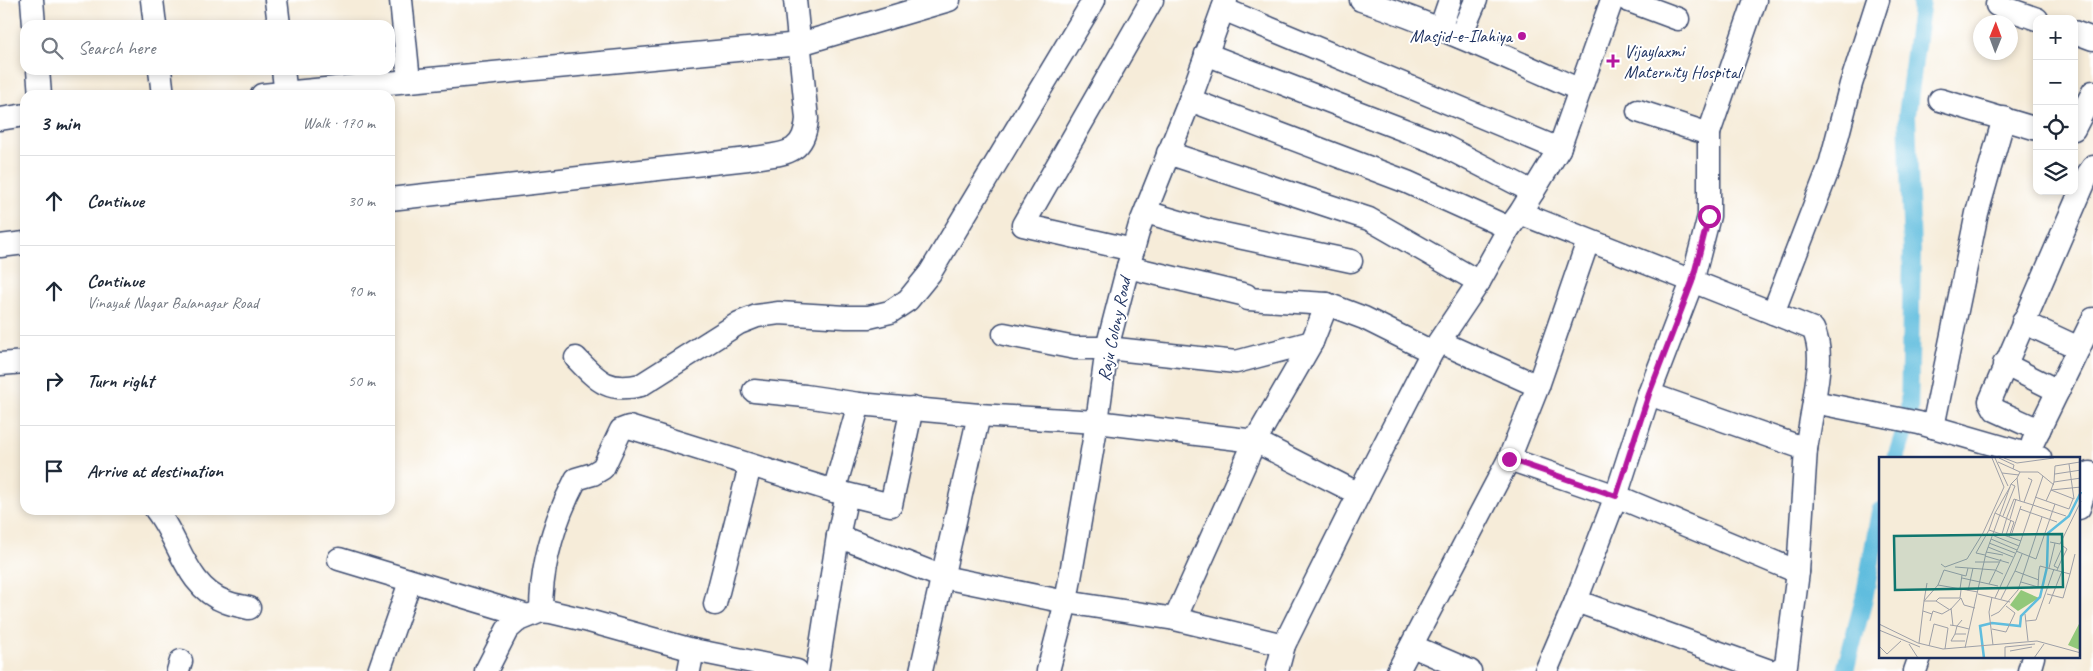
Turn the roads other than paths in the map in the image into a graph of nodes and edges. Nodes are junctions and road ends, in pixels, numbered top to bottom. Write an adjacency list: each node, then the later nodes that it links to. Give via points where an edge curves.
1 (32, 0): 21 (street)
2 (152, 0): 22 (street)
3 (276, 0): 23 (street)
4 (402, 0): 32 (street)
5 (796, 0): 27 (street)
6 (949, 0): 27 (street)
7 (1094, 0): 71 (street, via 930,273 908,300 890,312 869,317 779,313 757,316 739,323 642,385 630,388 609,386 596,379)
8 (1152, 0): 58 (street, via 1023,225)
9 (1362, 0): 18 (street)
10 (1450, 0): 24 (street)
11 (1476, 0): 24 (street)
12 (1612, 0): 37 (street)
13 (1627, 0): 20 (street)
14 (1756, 0): 47 (street)
15 (1878, 0): 63 (street, via 1830,165)
16 (1225, 4): 28 (street, Raju Colony Road); 48 (street)
17 (1997, 5): 19 (street)
18 (1401, 6): 24 (street)
19 (2033, 18)
20 (1678, 19)
21 (34, 20)
22 (154, 20)
23 (278, 20)
24 (1450, 33): 37 (street)
25 (2078, 33): 26 (street)
26 (2093, 39)
27 (800, 44): 32 (street); 52 (street, via 807,119 805,138 795,148 748,159 686,167)
28 (1206, 54): 39 (street, Raju Colony Road); 51 (street, via 1438,143)
29 (38, 75): 33 (street)
30 (161, 75): 34 (street)
31 (284, 75): 35 (street)
32 (409, 81): 36 (street)
33 (40, 90)
34 (162, 90)
35 (286, 90)
36 (324, 90)
37 (1580, 90): 48 (street)
38 (2093, 92): 45 (street)
39 (1190, 100): 49 (street, Raju Colony Road); 54 (street)
40 (1940, 100): 43 (street)
41 (1638, 111): 47 (street)
42 (20, 116): 44 (street)
43 (2004, 118): 46 (street); 84 (street, via 1977,213)
44 (0, 119)
45 (2078, 121)
46 (2033, 128)
47 (1709, 134): 61 (street, via 1709,216)
48 (1559, 149): 51 (street)
49 (1168, 153): 53 (street, Raju Colony Road); 60 (street, via 1369,219)
50 (2093, 166): 65 (street)
51 (1533, 192): 54 (street)
52 (395, 198)
53 (1146, 212): 58 (street, Raju Colony Road); 59 (street, via 1210,231)
54 (1514, 221): 55 (street); 60 (street)
55 (1588, 242): 61 (street); 75 (street)
56 (20, 244): 57 (street)
57 (0, 246)
58 (1130, 259): 62 (street, via 1246,295 1248,299); 69 (street, Raju Colony Road)
59 (1351, 261)
60 (1480, 282): 68 (street)
61 (1692, 282): 63 (street); 78 (street)
62 (1327, 304): 67 (street); 68 (street)
63 (1773, 313): 79 (street, via 1812,329 1815,334 1820,351)
64 (2093, 319): 70 (street)
65 (2023, 322): 70 (street); 74 (street)
66 (1004, 334): 69 (street, via 1075,348)
67 (1312, 342): 69 (street, via 1236,362); 86 (street)
68 (1436, 347): 75 (street); 94 (street)
69 (1107, 348): 83 (street, Raju Colony Road)
70 (2079, 348): 77 (street)
71 (576, 358)
72 (20, 362): 73 (street)
73 (0, 364)
74 (2004, 364): 77 (street); 85 (street, via 1990,401 1995,410)
75 (1538, 386): 90 (street)
76 (754, 391): 80 (street)
77 (2058, 391): 85 (street)
78 (1649, 394): 87 (street); 95 (street)
79 (1814, 402): 84 (street); 87 (street)
80 (859, 404): 81 (street); 93 (street)
81 (912, 408): 82 (street); 93 (street, via 892,505)
82 (979, 415): 83 (street); 101 (street)
83 (1097, 422): 86 (street); 104 (street, Raju Colony Road)
84 (1926, 425): 88 (street)
85 (2039, 430): 89 (street)
86 (1255, 441): 94 (street); 108 (street)
87 (1806, 449): 100 (street)
88 (1984, 450): 89 (street)
89 (2034, 457)
90 (1509, 459): 95 (street); 110 (street)
91 (750, 466): 93 (street); 105 (street); 107 (street, via 629,427 621,430 603,468 576,479 561,507 545,560)
92 (2087, 472): 96 (street)
93 (841, 493): 98 (street)
94 (1358, 494): 109 (street)
95 (1616, 496): 100 (street); 103 (street)
96 (2080, 504)
97 (160, 515): 106 (street, via 200,586 224,602)
98 (838, 536): 101 (street); 117 (street)
99 (339, 559): 102 (street)
100 (1798, 572): 125 (street, via 1786,665)
101 (943, 577): 104 (street); 118 (street)
102 (410, 582): 107 (street); 114 (street)
103 (1576, 601): 123 (street); 124 (street)
104 (1066, 602): 108 (street); 119 (street, Raju Colony Road)
105 (715, 604)
106 (249, 608)
107 (535, 614): 113 (street, via 552,612 585,620); 115 (street, via 517,621 507,630)
108 (1175, 619): 109 (street)
109 (1284, 645): 120 (street)
110 (1412, 646): 121 (street); 122 (street)
111 (1920, 658): 126 (street)
112 (2033, 658): 127 (street)
113 (691, 661): 116 (street)
114 (379, 671)
115 (486, 671)
116 (797, 671)
117 (817, 671)
118 (921, 671)
119 (1048, 671)
120 (1277, 671)
121 (1398, 671)
122 (1470, 671)
123 (1546, 671)
124 (1770, 671)
125 (1777, 671)
126 (1916, 671)
127 (2029, 671)

